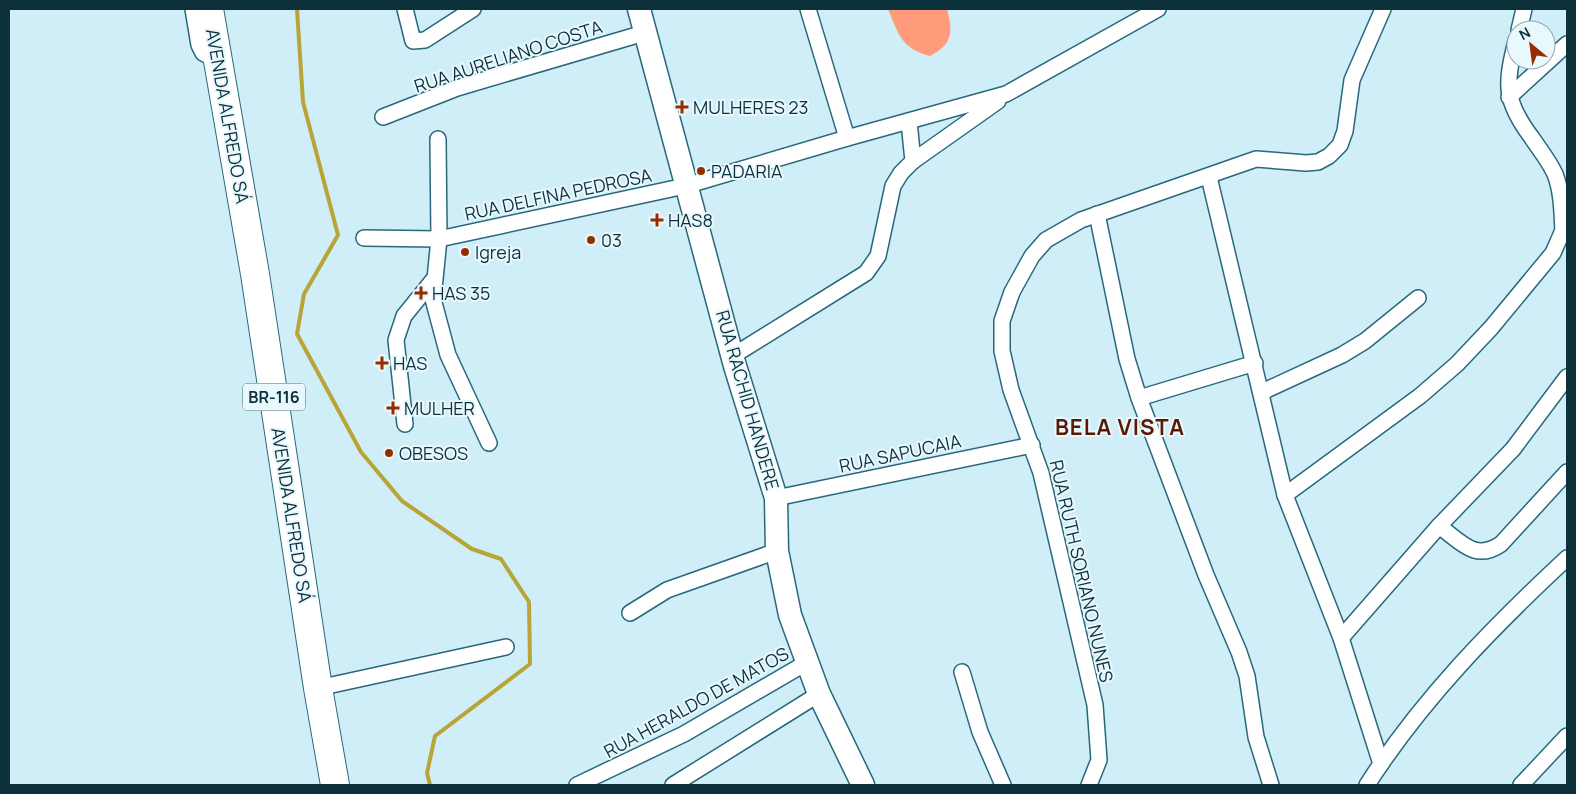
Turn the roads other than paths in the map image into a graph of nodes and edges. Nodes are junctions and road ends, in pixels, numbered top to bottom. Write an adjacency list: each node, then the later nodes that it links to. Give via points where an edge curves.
1 (193, 9): 11 (street, via 199,45 203,53)
2 (209, 9): 11 (highway, AVENIDA ALFREDO SÁ / BR-116)
3 (405, 9): 4 (street, via 413,41 425,40)
4 (472, 9)
5 (639, 9): 9 (street, RUA RACHID HANDERE)
6 (808, 9): 17 (street)
7 (1158, 9): 13 (street)
8 (1383, 9): 20 (street, RUA RUTH SORIANO NUNES, via 1352,80 1340,145 1329,156 1318,162 1256,159)
9 (644, 33): 15 (street, RUA AURELIANO COSTA, via 457,88); 21 (street, RUA RACHID HANDERE)
10 (1567, 44): 14 (street)
11 (218, 60): 47 (highway, AVENIDA ALFREDO SÁ / BR-116, via 255,274)
12 (1510, 70): 14 (street)
13 (1006, 94): 16 (street, RUA DELFINA PEDROSA); 19 (street)
14 (1509, 97): 23 (street, via 1515,114 1556,176)
15 (383, 117)
16 (909, 122): 17 (street, RUA DELFINA PEDROSA); 19 (street)
17 (847, 138): 21 (street, RUA DELFINA PEDROSA)
18 (438, 139): 25 (street)
19 (913, 161): 28 (street, via 893,186 878,256 866,273)
20 (1209, 177): 22 (street, RUA RUTH SORIANO NUNES); 29 (street)
21 (686, 186): 25 (street, RUA DELFINA PEDROSA); 28 (street, RUA RACHID HANDERE)
22 (1096, 214): 32 (street, via 1116,312); 35 (street, RUA RUTH SORIANO NUNES, via 1046,240 1032,256 1012,292 1002,321 1002,351 1011,390)
23 (1565, 226): 37 (street, via 1553,254 1457,364 1420,396)
24 (364, 238): 25 (street, RUA DELFINA PEDROSA)
25 (439, 239): 26 (street)
26 (434, 279): 33 (street, via 408,310 396,340); 34 (street, via 434,299 448,355)
27 (1418, 298): 31 (street, via 1342,355)
28 (734, 355): 38 (street, RUA RACHID HANDERE)
29 (1255, 363): 31 (street); 32 (street)
30 (1567, 377): 39 (street, via 1513,449)
31 (1262, 392): 37 (street)
32 (1139, 398): 57 (street, via 1239,652 1247,676 1256,737)
33 (405, 424)
34 (489, 443)
35 (1032, 445): 38 (street, RUA SAPUCAIA); 56 (street, RUA RUTH SORIANO NUNES, via 1057,534 1095,705 1099,760)
36 (1567, 472): 39 (street, via 1507,538 1490,552 1471,550)
37 (1285, 495): 43 (street)
38 (776, 498): 40 (street, RUA RACHID HANDERE)
39 (1439, 526): 43 (street)
40 (777, 551): 42 (street, via 667,590); 45 (street, RUA RACHID HANDERE, via 790,615)
41 (1567, 558): 50 (street, via 1489,632)
42 (630, 613)
43 (1341, 638): 50 (street)
44 (506, 647): 47 (street)
45 (806, 663): 48 (street, RUA RACHID HANDERE); 52 (street, RUA HERALDO DE MATOS, via 684,734)
46 (962, 672): 55 (street, via 980,732)
47 (318, 688): 51 (highway, AVENIDA ALFREDO SÁ / BR-116)
48 (819, 694): 53 (street); 54 (street, RUA RACHID HANDERE)
49 (1567, 736): 59 (street)
50 (1381, 764): 58 (street)
51 (335, 785)
52 (577, 785)
53 (673, 785)
54 (863, 785)
55 (1003, 785)
56 (1089, 785)
57 (1272, 785)
58 (1367, 785)
59 (1521, 785)

